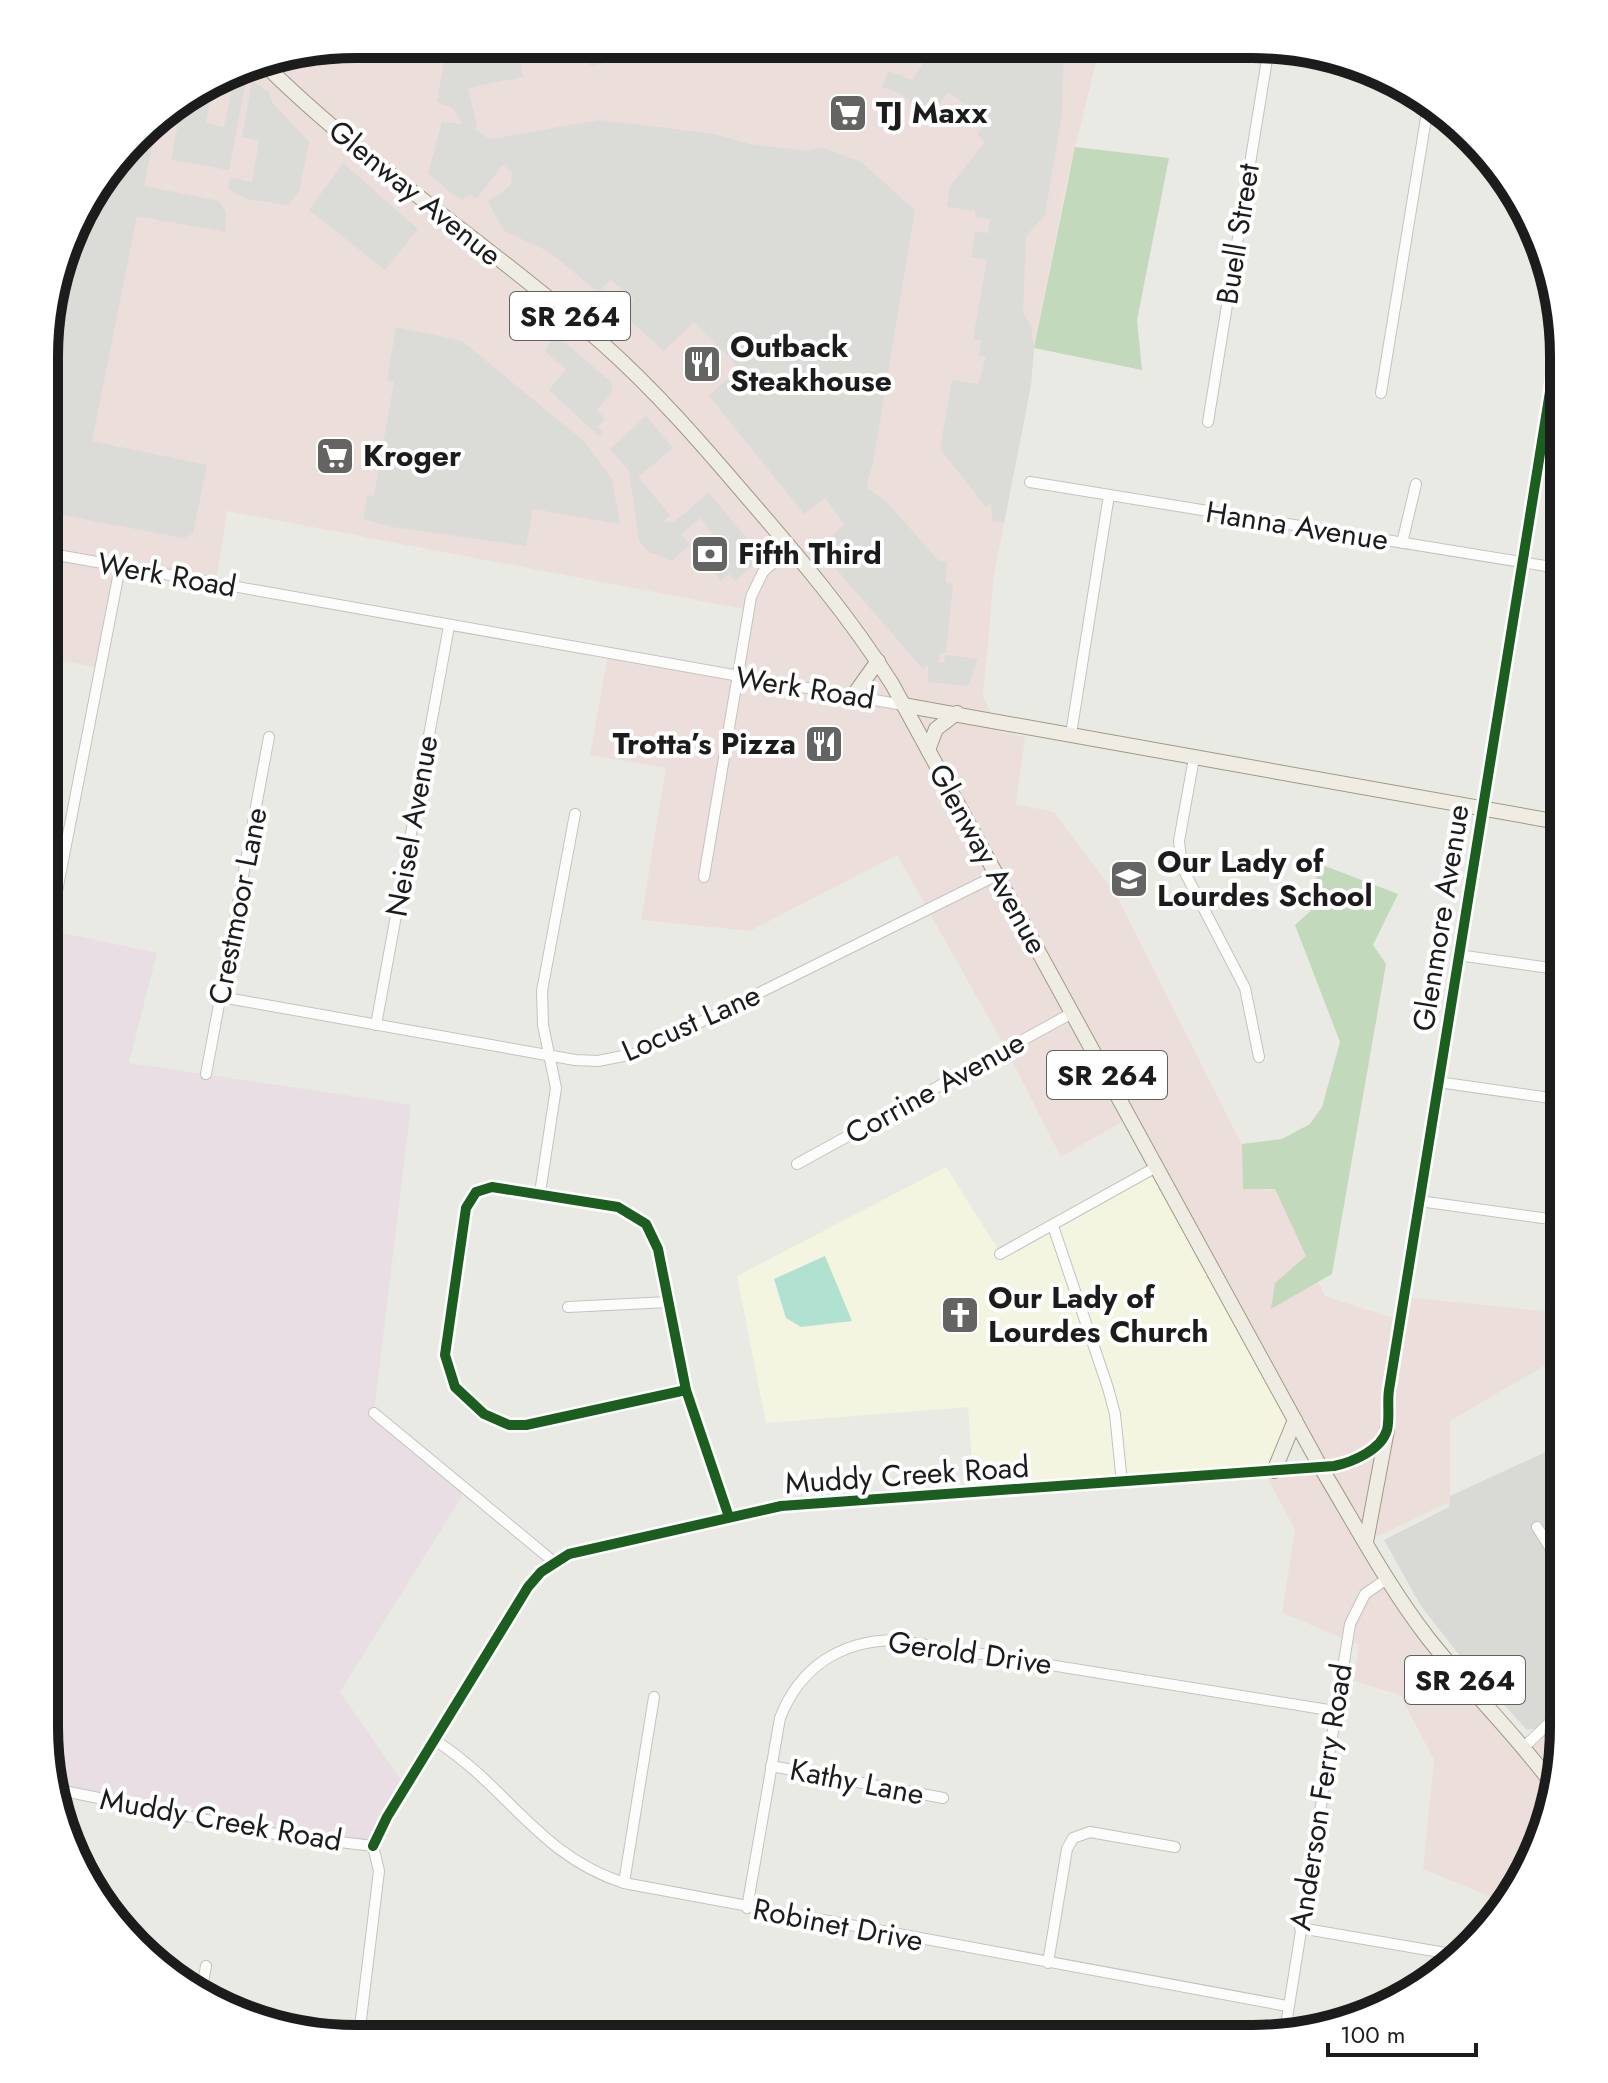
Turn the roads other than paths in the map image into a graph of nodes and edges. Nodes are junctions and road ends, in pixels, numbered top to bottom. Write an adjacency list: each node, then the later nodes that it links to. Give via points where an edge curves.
1 (1267, 59): 6 (street, Buell Street)
2 (271, 70): 11 (main road, Glenway Avenue / SR 264, via 369,160 617,357 675,414)
3 (1427, 115): 4 (street)
4 (1381, 393)
5 (1550, 393): 13 (street, Glenmore Avenue)
6 (1208, 422)
7 (1030, 482): 9 (street, Hanna Avenue)
8 (1416, 484): 10 (street)
9 (1109, 495): 10 (street, Hanna Avenue); 22 (street)
10 (1402, 543): 13 (street, Hanna Avenue)
11 (790, 547): 17 (main road, Glenway Avenue / SR 264); 18 (street, via 753,589)
12 (58, 555): 14 (street, Werk Road)
13 (1523, 563): 15 (street, Hanna Avenue); 26 (street, Glenmore Avenue)
14 (120, 567): 16 (street, Werk Road); 31 (street)
15 (1550, 567)
16 (449, 626): 18 (street, Werk Road); 36 (street, Neisel Avenue)
17 (878, 661): 19 (main road); 20 (main road, Glenway Avenue / SR 264)
18 (739, 678): 19 (street, Werk Road); 30 (street)
19 (853, 696): 20 (street, Werk Road)
20 (903, 705): 21 (main road, Werk Road); 24 (main road, Glenway Avenue / SR 264)
21 (957, 713): 22 (main road, Werk Road); 24 (main road, via 936,729)
22 (1071, 734): 25 (main road, Werk Road)
23 (269, 737): 34 (street, Crestmoor Lane)
24 (928, 750): 29 (main road, Glenway Avenue / SR 264)
25 (1194, 758): 26 (main road, Werk Road); 38 (street, via 1179,841 1182,867 1245,988)
26 (1483, 810): 28 (main road, Werk Road); 32 (street, Glenmore Avenue)
27 (575, 814): 37 (street, via 542,991)
28 (1550, 821)
29 (997, 875): 35 (main road, Glenway Avenue / SR 264); 37 (street, Locust Lane, via 638,1053 598,1061)
30 (704, 877)
31 (58, 886)
32 (1458, 955): 33 (street); 40 (street, Glenmore Avenue)
33 (1550, 968)
34 (221, 997): 36 (street, Locust Lane); 39 (street, Crestmoor Lane)
35 (1072, 1013): 42 (street, Corrine Avenue); 43 (main road, Glenway Avenue / SR 264)
36 (376, 1025): 37 (street, Locust Lane)
37 (549, 1055): 44 (street, via 556,1088)
38 (1259, 1057)
39 (206, 1074)
40 (1438, 1082): 41 (street); 45 (street, Glenmore Avenue)
41 (1550, 1098)
42 (797, 1164)
43 (1158, 1166): 47 (street); 53 (main road, Glenway Avenue / SR 264)
44 (540, 1193): 49 (street, via 618,1207 639,1217 658,1249); 51 (street, via 492,1187 468,1201 445,1355 455,1387 484,1414 517,1426)
45 (1419, 1201): 46 (street); 54 (street, Glenmore Avenue, via 1386,1406)
46 (1550, 1219)
47 (1053, 1226): 48 (street); 57 (street, via 1115,1414)
48 (1000, 1254)
49 (669, 1302): 50 (street); 51 (street)
50 (568, 1307)
51 (686, 1390): 58 (street)
52 (374, 1413): 62 (street)
53 (1295, 1420): 55 (main road, Glenway Avenue / SR 264); 56 (main road)
54 (1387, 1430): 55 (street, via 1358,1459); 60 (main road)
55 (1320, 1466): 56 (street, Muddy Creek Road); 60 (main road, Glenway Avenue / SR 264)
56 (1274, 1471): 57 (street, Muddy Creek Road)
57 (1122, 1483): 58 (street, Muddy Creek Road, via 781,1506)
58 (729, 1517): 62 (street, Muddy Creek Road, via 586,1548)
59 (1537, 1527): 61 (street)
60 (1366, 1542): 63 (main road, Glenway Avenue / SR 264)
61 (1550, 1548)
62 (554, 1562): 67 (street, Muddy Creek Road, via 528,1587)
63 (1388, 1578): 65 (street, Anderson Ferry Road, via 1365,1594 1350,1624); 68 (main road, Glenway Avenue / SR 264, via 1441,1654)
64 (654, 1697): 75 (street)
65 (1335, 1711): 69 (street, Gerold Drive, via 876,1640 831,1654 796,1686 780,1718); 77 (street, Anderson Ferry Road)
66 (1550, 1722): 68 (street)
67 (436, 1741): 73 (street, Muddy Creek Road); 75 (street, Robinet Drive, via 476,1771 563,1855)
68 (1524, 1747): 70 (main road, Glenway Avenue / SR 264)
69 (771, 1766): 72 (street, Kathy Lane); 76 (street, Gerold Drive)
70 (1546, 1775)
71 (65, 1791): 73 (street, Muddy Creek Road, via 281,1835)
72 (943, 1798)
73 (373, 1846): 84 (street, via 379,1871)
74 (1175, 1847): 79 (street, via 1090,1832 1073,1838)
75 (624, 1883): 76 (street, Robinet Drive)
76 (747, 1908): 79 (street, Robinet Drive)
77 (1300, 1928): 78 (street); 82 (street, Anderson Ferry Road)
78 (1446, 1953)
79 (1048, 1963): 82 (street, Robinet Drive)
80 (206, 1966): 81 (street)
81 (203, 1982)
82 (1287, 2006): 83 (street, Anderson Ferry Road)
83 (1286, 2023)
84 (360, 2025)

